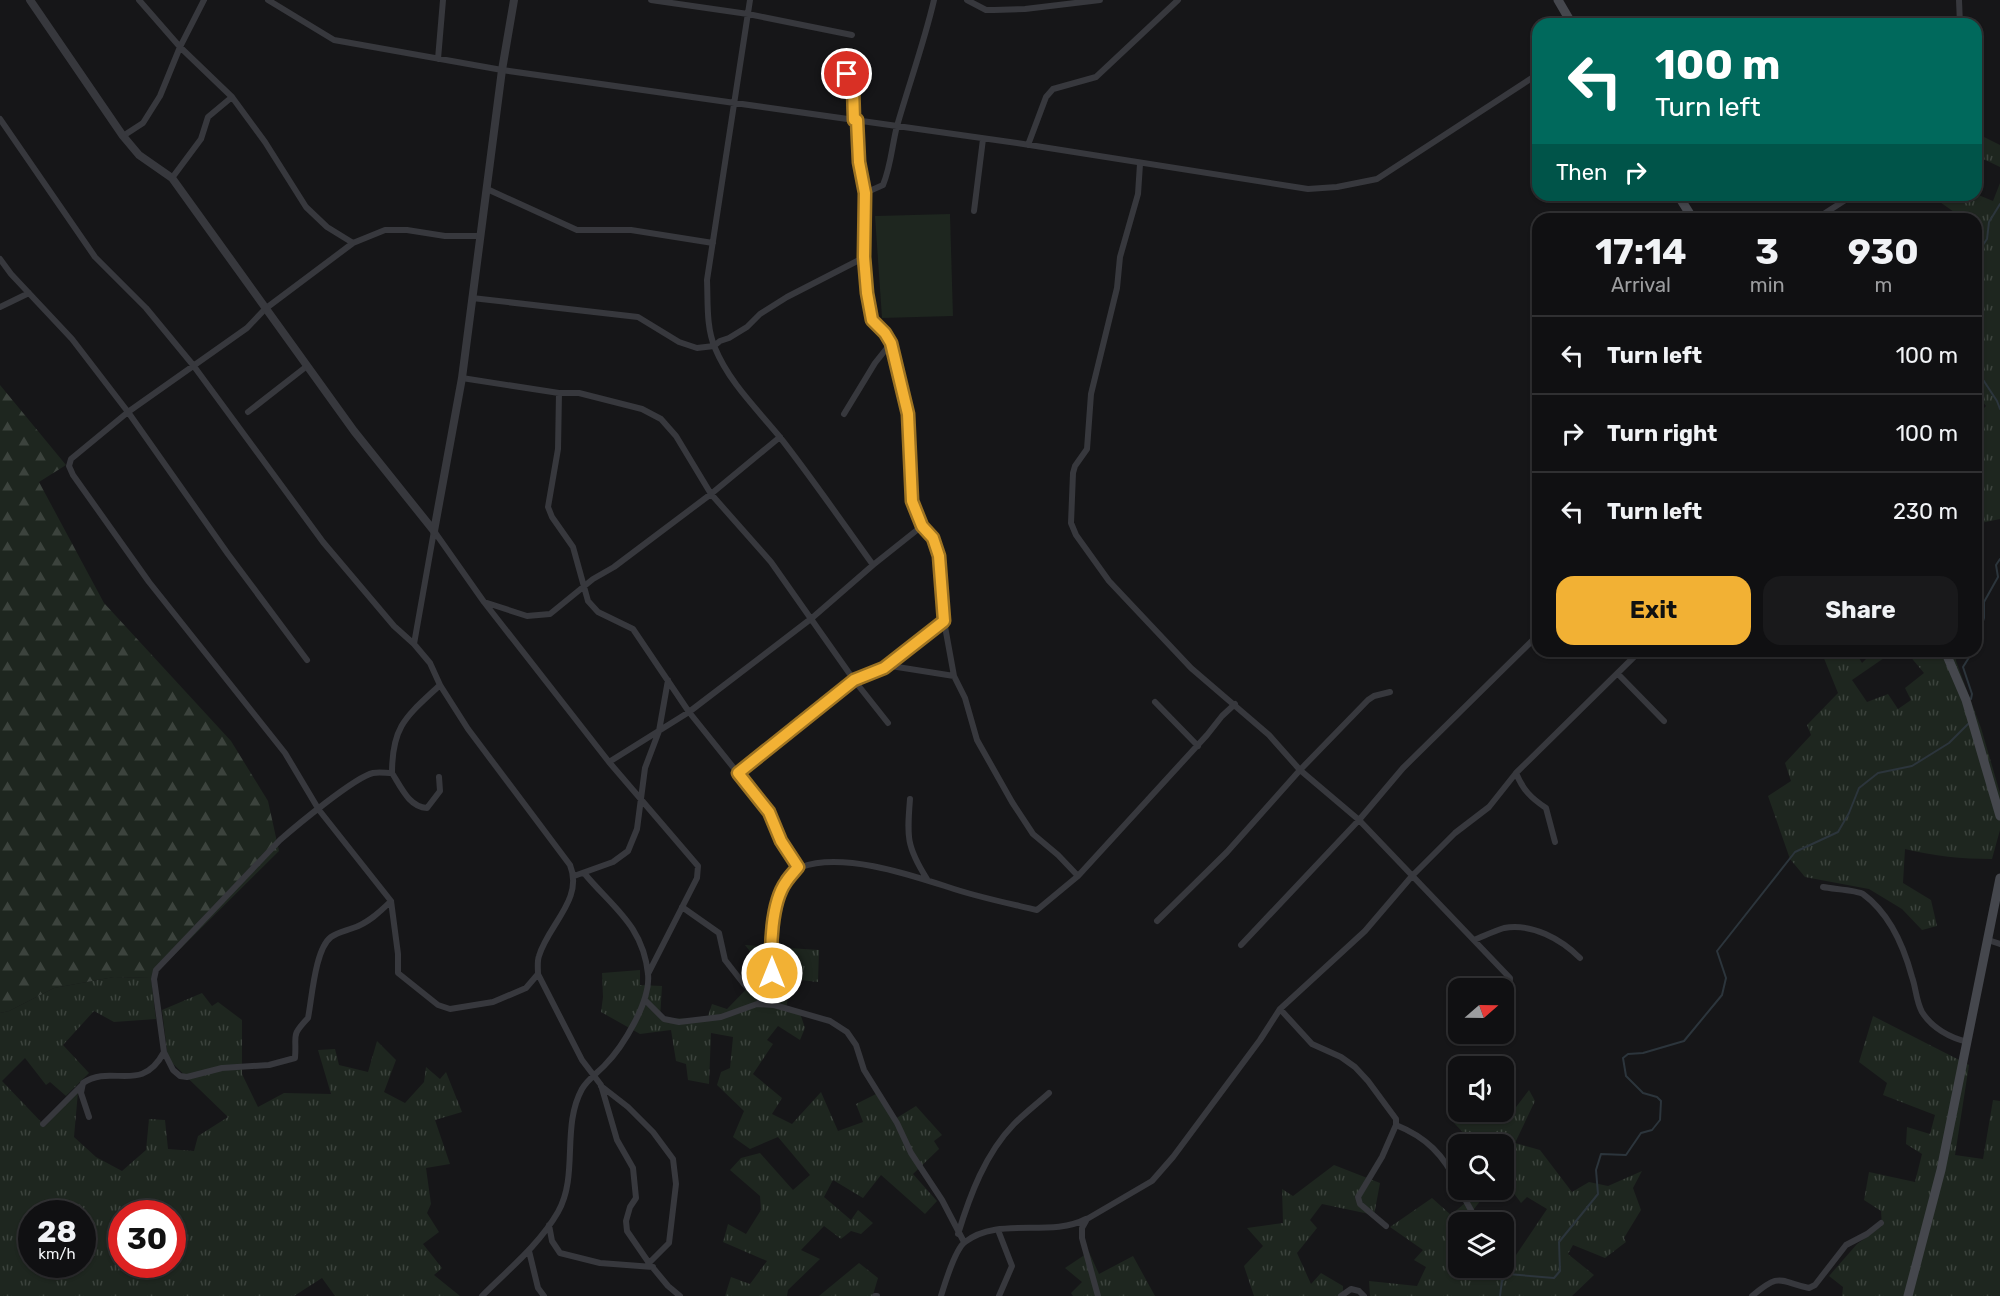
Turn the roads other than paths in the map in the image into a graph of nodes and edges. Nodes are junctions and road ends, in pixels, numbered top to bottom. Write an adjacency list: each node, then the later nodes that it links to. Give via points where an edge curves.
1 (30, 0): 29 (street)
2 (139, 0): 19 (street)
3 (204, 0): 19 (street)
4 (268, 0): 20 (street, via 334,40)
5 (443, 0): 20 (street)
6 (514, 0): 21 (street)
7 (651, 0): 15 (street)
8 (750, 0): 15 (street)
9 (934, 0): 28 (street)
10 (967, 0): 11 (street, via 986,10)
11 (1100, 0)
12 (1178, 0): 31 (street, via 1096,77 1053,89 1046,97)
13 (1558, 0): 16 (main road)
14 (1959, 0): 17 (street)
15 (748, 14): 18 (street); 25 (street)
16 (1568, 18)
17 (1960, 18)
18 (852, 35)
19 (180, 47): 24 (street); 29 (street, via 160,96 142,123)
20 (438, 59): 21 (street)
21 (502, 70): 25 (street); 34 (street)
22 (843, 70): 27 (street, via 853,87)
23 (1532, 78): 32 (street, via 1387,173 1362,184 1308,189)
24 (232, 97): 33 (street, via 208,117 201,139); 40 (street, via 306,207 327,228)
25 (735, 102): 27 (street); 41 (street)
26 (0, 119): 50 (street, via 95,257 146,308)
27 (855, 120): 28 (street); 35 (street)
28 (897, 127): 30 (street); 35 (street, via 884,185)
29 (123, 136): 33 (street, via 140,155)
30 (983, 139): 31 (street); 37 (street)
31 (1028, 145): 32 (street)
32 (1140, 164): 79 (street, via 1138,194 1120,257 1117,288 1091,394 1087,448 1073,473 1071,523 1109,581 1191,668)
33 (172, 178): 47 (street)
34 (487, 189): 39 (street); 41 (street, via 577,230 631,230)
35 (865, 193): 42 (street)
36 (1844, 201): 38 (street)
37 (974, 211)
38 (1825, 213)
39 (481, 236): 40 (street, via 385,230); 45 (street)
40 (353, 243): 47 (street)
41 (713, 243): 49 (street, via 707,280 708,320)
42 (864, 257): 48 (street, via 872,320); 49 (street, via 787,297 747,327)
43 (0, 259): 44 (street)
44 (29, 293): 46 (street); 54 (street, via 72,339)
45 (472, 298): 49 (street, via 638,317 679,342 697,348); 52 (street)
46 (0, 307)
47 (266, 309): 50 (street, via 247,328); 51 (street)
48 (891, 343): 56 (street); 59 (street, via 908,414 912,501)
49 (714, 345): 57 (street, via 741,391)
50 (193, 365): 54 (street); 67 (street, via 323,542)
51 (307, 366): 55 (street); 60 (street)
52 (462, 378): 53 (street); 60 (street)
53 (559, 393): 58 (street, via 579,393 622,403 661,419 676,436); 62 (street, via 558,449 548,507 573,546)
54 (128, 412): 70 (street); 93 (street, via 71,459 73,475 148,582 285,753)
55 (248, 412)
56 (844, 414)
57 (780, 437): 58 (street); 61 (street)
58 (711, 494): 62 (street); 64 (street, via 771,562)
59 (922, 526): 61 (street); 65 (street, via 933,538 939,556)
60 (434, 531): 63 (street); 67 (street)
61 (873, 565): 64 (street)
62 (585, 586): 63 (street, via 550,614 537,617); 74 (street, via 588,601 598,612 633,629)
63 (484, 602): 85 (street)
64 (812, 618): 75 (street); 80 (street)
65 (944, 621): 71 (street); 73 (street)
66 (1532, 641): 95 (street, via 1403,768)
67 (414, 644): 76 (street, via 430,663)
68 (1634, 657): 72 (street)
69 (1948, 657): 94 (main road, via 1966,700)
70 (307, 660)
71 (884, 668): 73 (street); 75 (street)
72 (1618, 674): 81 (street); 89 (street)
73 (954, 676): 100 (street, via 980,746 1012,802 1033,834)
74 (668, 680): 80 (street); 83 (street)
75 (854, 680): 82 (street); 88 (street)
76 (440, 685): 87 (street, via 405,718 392,751); 99 (street, via 468,729 570,865)
77 (1390, 692): 86 (street, via 1368,700)
78 (1155, 702): 84 (street)
79 (1235, 704): 84 (street); 86 (street)
80 (689, 712): 83 (street); 88 (street)
81 (1664, 721)
82 (888, 723)
83 (659, 731): 85 (street); 91 (street, via 645,768)
84 (1198, 746): 100 (street)
85 (609, 762): 91 (street)
86 (1300, 770): 95 (street); 107 (street, via 1227,852)
87 (392, 773): 90 (street, via 420,808 427,808 440,791); 93 (street, via 361,778)
88 (738, 773): 97 (street, via 769,812)
89 (1516, 773): 96 (street, via 1531,798 1546,808); 101 (street, via 1489,807 1455,833)
90 (440, 777)
91 (640, 799): 98 (street, via 638,829 628,851 613,862); 106 (street, via 698,866 698,878)
92 (910, 799): 103 (street, via 907,832)
93 (319, 810): 105 (street); 121 (street, via 280,840 156,970)
94 (2000, 816)
95 (1359, 820): 101 (street); 111 (street)
96 (1555, 842)
97 (798, 867): 103 (street, via 855,863); 118 (street, via 785,883 776,905 771,958)
98 (584, 873): 99 (street); 113 (street, via 630,921 642,945)
99 (574, 876): 114 (street, via 568,901 539,956)
100 (1078, 876): 103 (street, via 1037,909)
101 (1412, 876): 108 (street); 119 (street, via 1365,931)
102 (2000, 878): 109 (main road)
103 (927, 879)
104 (1822, 887): 120 (street, via 1861,892 1873,904 1886,918 1901,947 1923,1013 1953,1039)
105 (391, 901): 114 (street, via 398,973 438,1005 450,1009 493,1002 526,988); 121 (street, via 378,915 334,935 324,946 308,1018 295,1036 295,1059 222,1068 187,1077 173,1070)
106 (682, 907): 113 (street); 117 (street, via 719,933 725,960 742,983)
107 (1157, 921)
108 (1473, 940): 112 (street, via 1506,928 1522,928 1554,937); 115 (street)
109 (1988, 940): 110 (street); 120 (main road)
110 (2000, 944)
111 (1240, 945)
112 (1580, 958)
113 (648, 974): 116 (street)
114 (538, 975): 122 (street, via 582,1060)
115 (1510, 978)
116 (645, 1000): 117 (street, via 664,1019 679,1022 721,1017); 122 (street, via 616,1050)
117 (766, 1004): 118 (street)
118 (774, 1005): 135 (street, via 830,1021 847,1032 864,1070 942,1200)
119 (1280, 1009): 128 (street, via 1312,1044 1355,1067 1396,1119); 130 (street, via 1173,1158 1152,1180)
120 (1968, 1042): 149 (main road, via 1941,1170)
121 (164, 1052): 123 (street, via 159,1062 136,1077 104,1076)
122 (594, 1075): 124 (street); 132 (street, via 582,1089 574,1111 565,1190 559,1211)
123 (83, 1083): 126 (street, via 81,1093); 127 (street)
124 (600, 1085): 138 (street, via 617,1140 633,1168 636,1198 626,1226); 138 (street, via 653,1132 673,1159 676,1184 669,1243)
125 (1049, 1093): 135 (street, via 1013,1125 988,1159 969,1197)
126 (89, 1117)
127 (43, 1124)
128 (1396, 1125): 129 (street, via 1411,1131); 133 (street, via 1358,1197 1360,1204)
129 (1448, 1163)
130 (1087, 1219): 134 (street, via 1059,1228); 145 (street, via 1082,1238)
131 (1881, 1222): 139 (street, via 1846,1245 1815,1285 1809,1288 1777,1279)
132 (549, 1225): 137 (street); 138 (street, via 552,1241 560,1253 600,1263)
133 (1386, 1226)
134 (998, 1230): 136 (street); 144 (street, via 1012,1266)
135 (958, 1234): 136 (street)
136 (964, 1242): 143 (street)
137 (529, 1251): 140 (street); 141 (street, via 538,1288)
138 (651, 1265): 142 (street)
139 (1760, 1293): 148 (street)
140 (482, 1296)
141 (544, 1296)
142 (680, 1296)
143 (941, 1296)
144 (999, 1296)
145 (1098, 1296)
146 (1341, 1296): 147 (street, via 1351,1289)
147 (1364, 1296)
148 (1752, 1296)
149 (1908, 1296)

